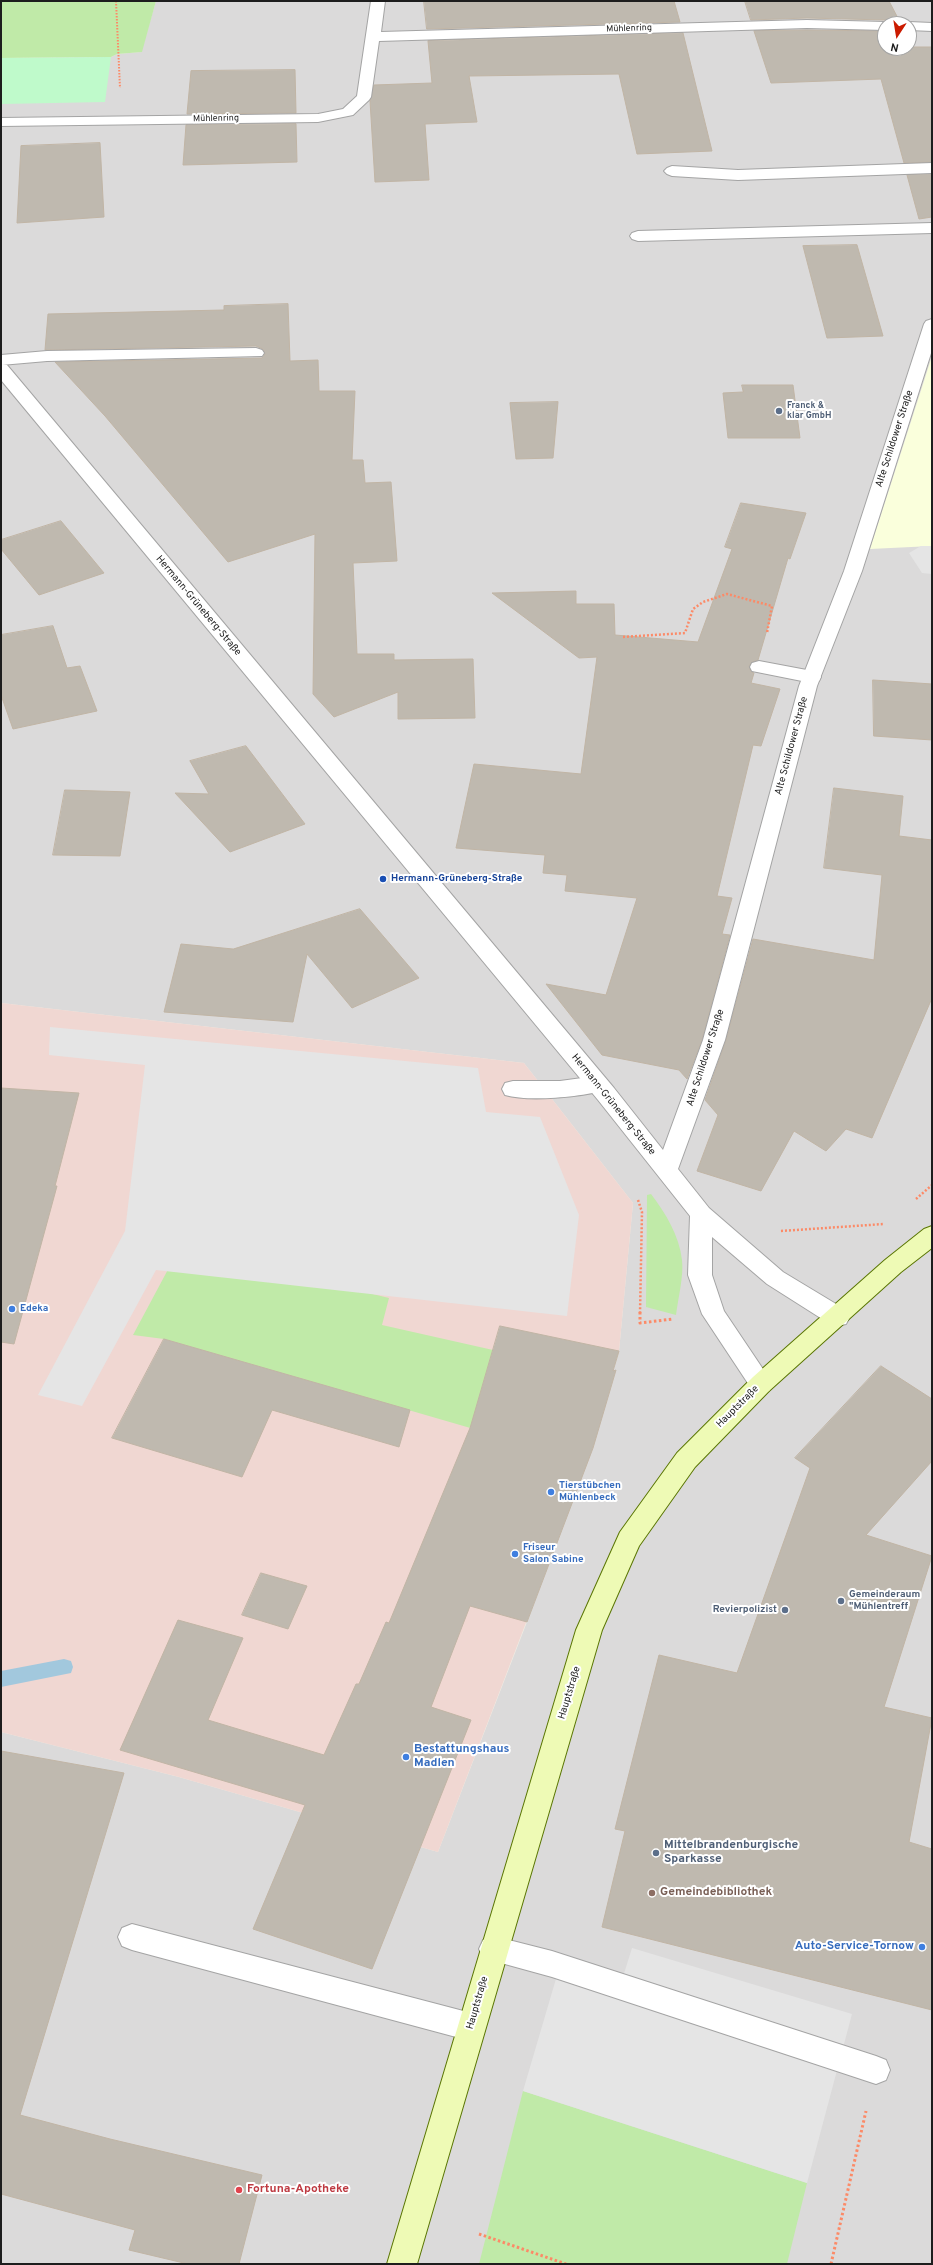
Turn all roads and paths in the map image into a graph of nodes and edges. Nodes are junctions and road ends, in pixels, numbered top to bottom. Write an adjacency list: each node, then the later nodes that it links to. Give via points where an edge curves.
1 (116, 1): 7 (path, via 117,54)
2 (378, 1): 6 (street, Mühlenring)
3 (877, 26): 6 (street, Mühlenring, via 807,24)
4 (917, 26): 5 (street)
5 (932, 27)
6 (373, 37): 7 (street, Mühlenring, via 364,97 348,112 318,118)
7 (123, 120): 8 (street, Mühlenring)
8 (1, 122)
9 (932, 168): 10 (street, via 738,175)
10 (672, 171)
11 (932, 228): 12 (street)
12 (638, 236)
13 (932, 324): 19 (street, Alte Schildower Straße, via 852,571)
14 (256, 353): 15 (street, via 47,356)
15 (1, 360)
16 (1, 368): 20 (street, Hermann-Grüneberg-Straße)
17 (623, 637): 18 (path, via 685,633 694,609 703,602 727,594 772,606)
18 (759, 667): 19 (street)
19 (812, 677): 22 (street, Alte Schildower Straße, via 790,747 714,1040)
20 (597, 1084): 21 (street, via 560,1089); 22 (street, Hermann-Grüneberg-Straße)
21 (513, 1089)
22 (666, 1172): 24 (street, Hermann-Grüneberg-Straße)
23 (637, 1197): 29 (path, via 642,1212)
24 (701, 1214): 28 (street, Hermann-Grüneberg-Straße, via 775,1278); 30 (street, via 700,1275 714,1314)
25 (885, 1223): 26 (path)
26 (777, 1231)
27 (932, 1235): 28 (main road, Hauptstraße)
28 (838, 1316): 30 (main road, Hauptstraße)
29 (640, 1323)
30 (761, 1384): 32 (main road, Hauptstraße, via 686,1460 629,1540 589,1630)
31 (132, 1937): 33 (street)
32 (494, 1949): 33 (main road, Hauptstraße); 34 (street, via 552,1964)
33 (471, 2027): 36 (main road, Hauptstraße)
34 (876, 2070): 38 (path)
35 (479, 2234): 37 (path)
36 (402, 2264)
37 (566, 2264)
38 (831, 2264)

